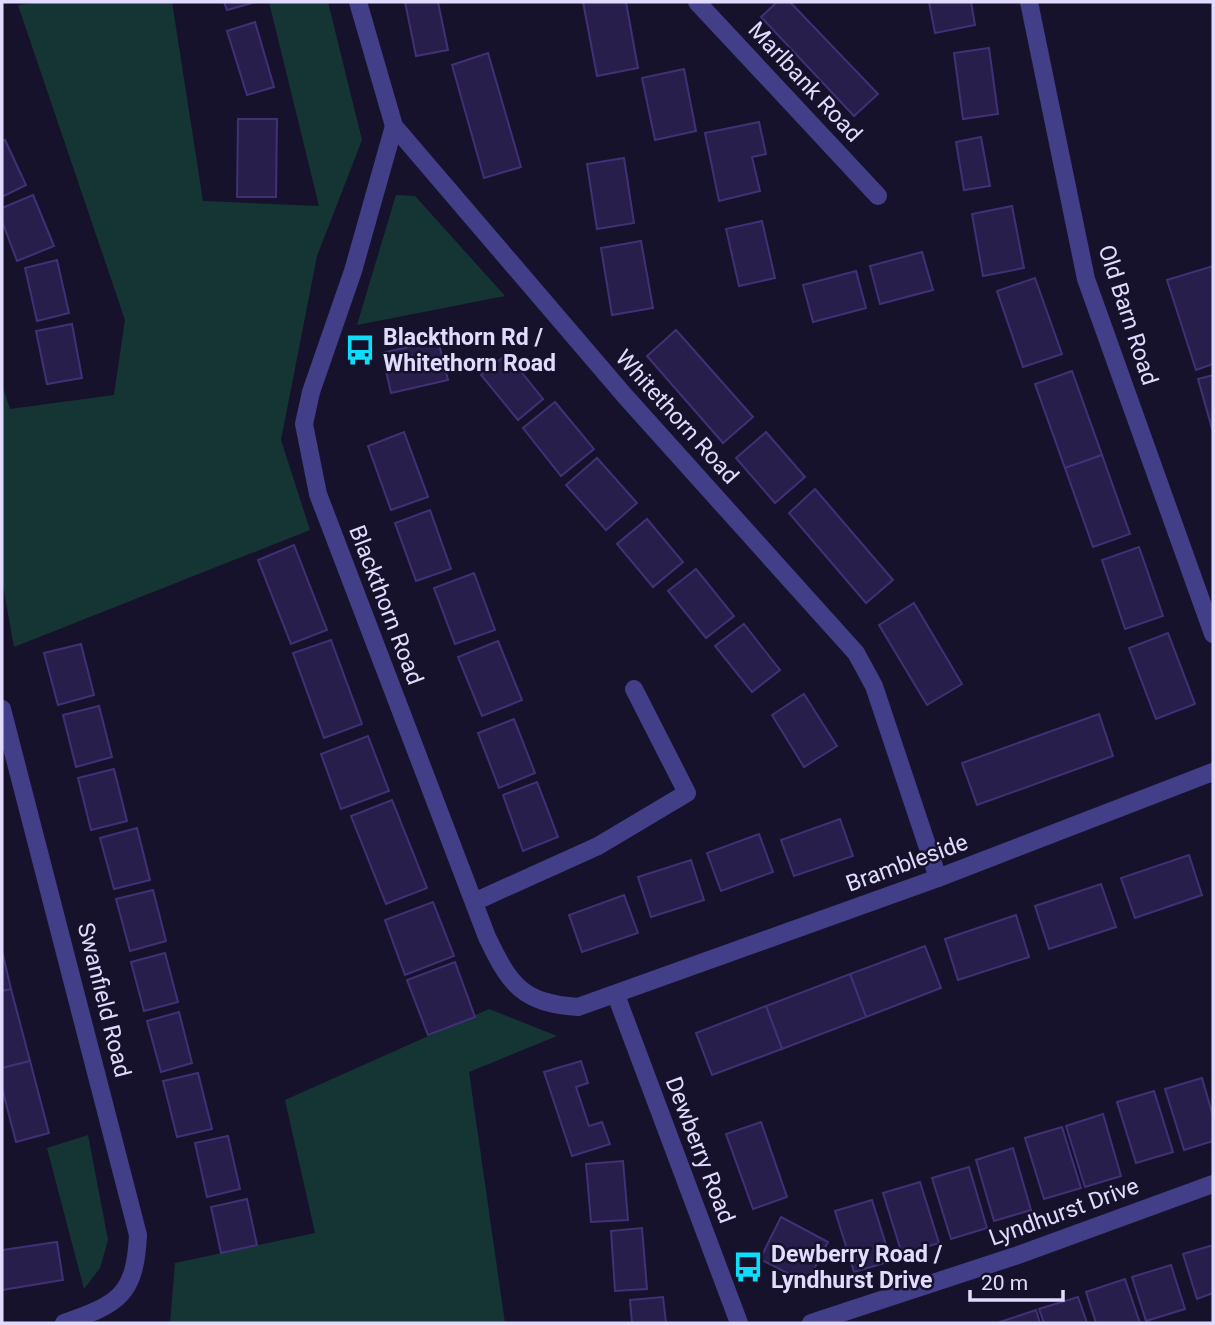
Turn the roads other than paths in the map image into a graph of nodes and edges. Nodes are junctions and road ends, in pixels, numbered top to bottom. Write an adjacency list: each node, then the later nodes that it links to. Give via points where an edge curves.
1 (358, 2): 4 (street, Whitethorn Road)
2 (697, 2): 5 (street, Marlbank Road)
3 (1029, 2): 6 (street, Old Barn Road, via 1086,279)
4 (394, 126): 10 (street, Whitethorn Road, via 625,397 856,653 873,686); 11 (street, Blackthorn Road, via 304,425 318,494)
5 (878, 196)
6 (1213, 634)
7 (634, 688): 11 (street, via 687,793 598,846)
8 (2, 709): 14 (street, Swanfield Road, via 138,1235 130,1284 116,1300)
9 (1213, 772): 10 (street, Brambleside)
10 (938, 878): 12 (street, Brambleside)
11 (474, 902): 12 (street, Blackthorn Road, via 502,967 519,987 545,1004 578,1007)
12 (616, 995): 15 (street, Dewberry Road)
13 (1213, 1184): 16 (street, Lyndhurst Drive)
14 (64, 1323)
15 (739, 1323)
16 (811, 1323)

